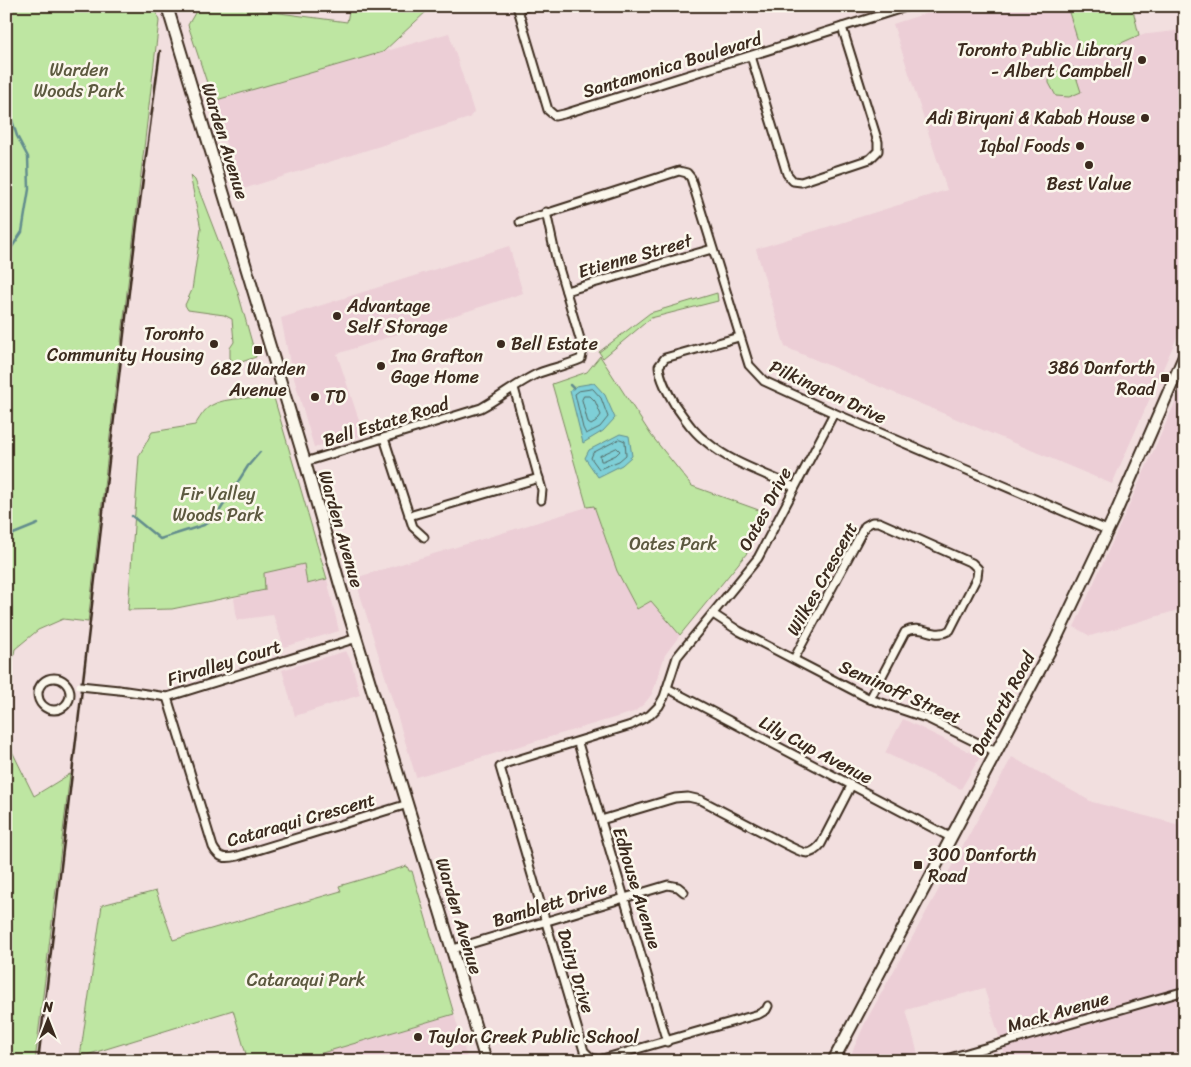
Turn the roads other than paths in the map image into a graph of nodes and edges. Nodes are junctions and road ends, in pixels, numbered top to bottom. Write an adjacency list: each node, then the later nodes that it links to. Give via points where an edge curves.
1 (167, 6): 16 (main road, Warden Avenue)
2 (528, 6): 4 (street)
3 (909, 6): 5 (street, Santamonica Boulevard)
4 (517, 8): 6 (street, Santamonica Boulevard, via 548,110 554,116)
5 (842, 27): 6 (street, Santamonica Boulevard); 6 (street, via 878,142 878,151 870,159 801,182 793,181 787,174)
6 (751, 56)
7 (546, 212): 8 (street, Pilkington Drive); 9 (street, Pilkington Drive, via 679,170 691,178); 10 (street, Bell Estate Road)
8 (520, 222)
9 (712, 249): 10 (street, Etienne Street); 11 (street, Pilkington Drive)
10 (566, 291): 13 (street, Bell Estate Road, via 583,349 581,359 538,373)
11 (739, 337): 14 (street, Pilkington Drive, via 754,373 764,381); 18 (street, via 665,358 659,366 660,375 689,425 707,443 726,456)
12 (1185, 354): 21 (main road, Danforth Road)
13 (514, 388): 15 (street, Bell Estate Road, via 481,408); 17 (street)
14 (834, 413): 18 (street, Oates Drive); 21 (street, Pilkington Drive)
15 (384, 438): 16 (street, Bell Estate Road); 20 (street)
16 (305, 462): 24 (main road, Warden Avenue)
17 (540, 478): 19 (street); 20 (street)
18 (794, 487): 23 (street, Oates Drive, via 758,558)
19 (541, 500)
20 (410, 516): 22 (street, via 413,527)
21 (1108, 530): 31 (main road, Danforth Road, via 1056,639)
22 (424, 537)
23 (713, 614): 25 (street, Seminoff Street); 27 (street, Oates Drive, via 677,657)
24 (357, 638): 28 (street, Firvalley Court); 33 (main road, Warden Avenue)
25 (794, 659): 29 (street, Seminoff Street); 29 (street, Wilkes Crescent, via 865,526 872,522 879,522 972,563 978,569 977,578 950,630 944,634 911,628 905,632)
26 (67, 684): 26 (street, Firvalley Court, via 56,678 47,680 38,690 40,702 50,710 60,709 67,704 70,694); 28 (street, Firvalley Court, bridge)
27 (667, 688): 30 (street, via 659,706 650,715); 32 (street, Lily Cup Avenue)
28 (167, 697): 33 (street, Cataraqui Crescent, via 213,847 222,857 238,856)
29 (870, 699): 31 (street, Seminoff Street, via 914,713)
30 (578, 743): 34 (street, Edhouse Avenue); 38 (street, Dairy Drive, via 500,767)
31 (996, 752): 35 (main road, Danforth Road)
32 (851, 786): 34 (street, via 821,844 810,854 788,846 701,800 688,797); 35 (street, Lily Cup Avenue)
33 (408, 804): 39 (main road, Warden Avenue)
34 (601, 820): 37 (street, Edhouse Avenue)
35 (950, 837): 45 (main road, Danforth Road)
36 (684, 892): 37 (street, Bamblett Drive, via 668,885)
37 (624, 898): 38 (street, Bamblett Drive); 42 (street, Edhouse Avenue)
38 (545, 923): 39 (street, Bamblett Drive); 42 (street, Dairy Drive, via 584,1051 591,1058 599,1060)
39 (453, 949): 44 (main road, Warden Avenue)
40 (1185, 991): 43 (street, Mack Avenue)
41 (768, 1006): 42 (street, Dairy Drive, via 759,1014)
42 (667, 1042)
43 (948, 1060): 46 (street, Mack Avenue)
44 (486, 1061)
45 (833, 1061)
46 (939, 1061)

